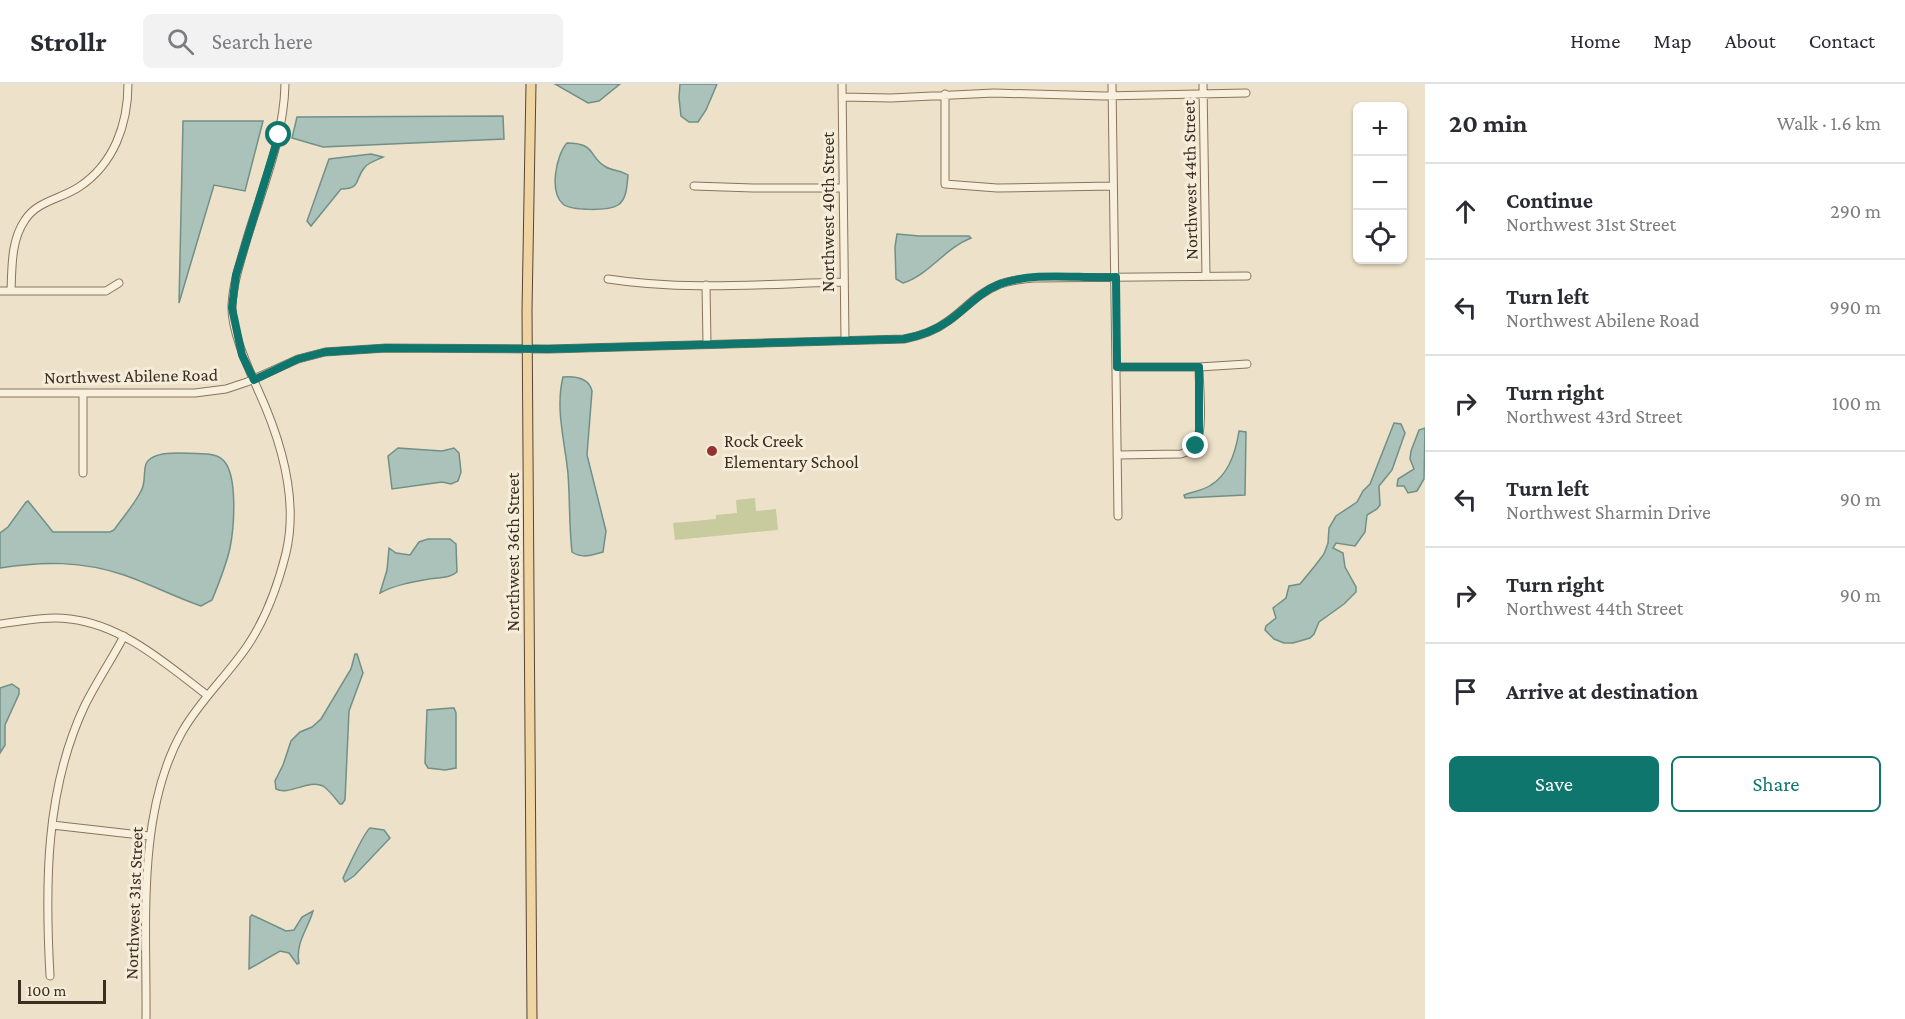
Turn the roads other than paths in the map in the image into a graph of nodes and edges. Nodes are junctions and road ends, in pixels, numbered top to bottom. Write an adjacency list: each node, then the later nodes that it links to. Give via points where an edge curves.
1 (128, 84): 23 (street, via 124,124 114,150 79,187 42,204 22,224 13,251)
2 (285, 84): 30 (street, Northwest 31st Street, via 279,135 236,275 232,308 242,355)
3 (531, 84): 26 (main road, Northwest 36th Street)
4 (842, 84): 11 (street, Northwest 40th Street)
5 (1112, 84): 10 (street)
6 (1203, 84): 9 (street, Northwest 44th Street)
7 (1246, 93): 9 (street)
8 (945, 94): 10 (street); 11 (street); 13 (street, via 945,184 997,188)
9 (1203, 94): 10 (street); 15 (street, Northwest 44th Street)
10 (1112, 95): 13 (street)
11 (842, 97): 14 (street, Northwest 40th Street)
12 (694, 186): 14 (street)
13 (1113, 186): 17 (street)
14 (843, 188): 19 (street, Northwest 40th Street)
15 (1206, 276): 16 (street, Northwest Abilene Road); 17 (street, Northwest Abilene Road)
16 (1247, 276)
17 (1116, 277): 24 (street, Northwest Abilene Road, via 1012,281 985,292 947,322 919,336); 28 (street)
18 (608, 279): 21 (street)
19 (843, 282): 21 (street); 24 (street, Northwest 40th Street)
20 (119, 283): 23 (street, via 106,291)
21 (706, 285): 25 (street)
22 (0, 291): 23 (street)
23 (11, 291)
24 (844, 340): 25 (street, Northwest Abilene Road)
25 (707, 344): 26 (street, Northwest Abilene Road)
26 (528, 349): 30 (street, Northwest Abilene Road, via 386,348 325,352 298,359); 43 (main road, Northwest 36th Street)
27 (1247, 364): 29 (street)
28 (1117, 367): 29 (street); 33 (street)
29 (1199, 367): 33 (street, via 1196,446 1181,454)
30 (254, 380): 32 (street, Northwest Abilene Road, via 195,393); 38 (street, Northwest 31st Street, via 279,440 288,478 291,518 286,552 265,614 249,644)
31 (0, 393): 32 (street, Northwest Abilene Road)
32 (83, 393): 34 (street)
33 (1117, 455): 35 (street)
34 (83, 473)
35 (1118, 516)
36 (0, 624): 37 (street, via 71,619)
37 (124, 636): 38 (street); 39 (street, via 75,730)
38 (207, 695): 40 (street, Northwest 31st Street, via 177,742 157,798)
39 (52, 825): 40 (street); 41 (street)
40 (150, 836): 42 (street, Northwest 31st Street)
41 (50, 976)
42 (146, 1019)
43 (532, 1019)

